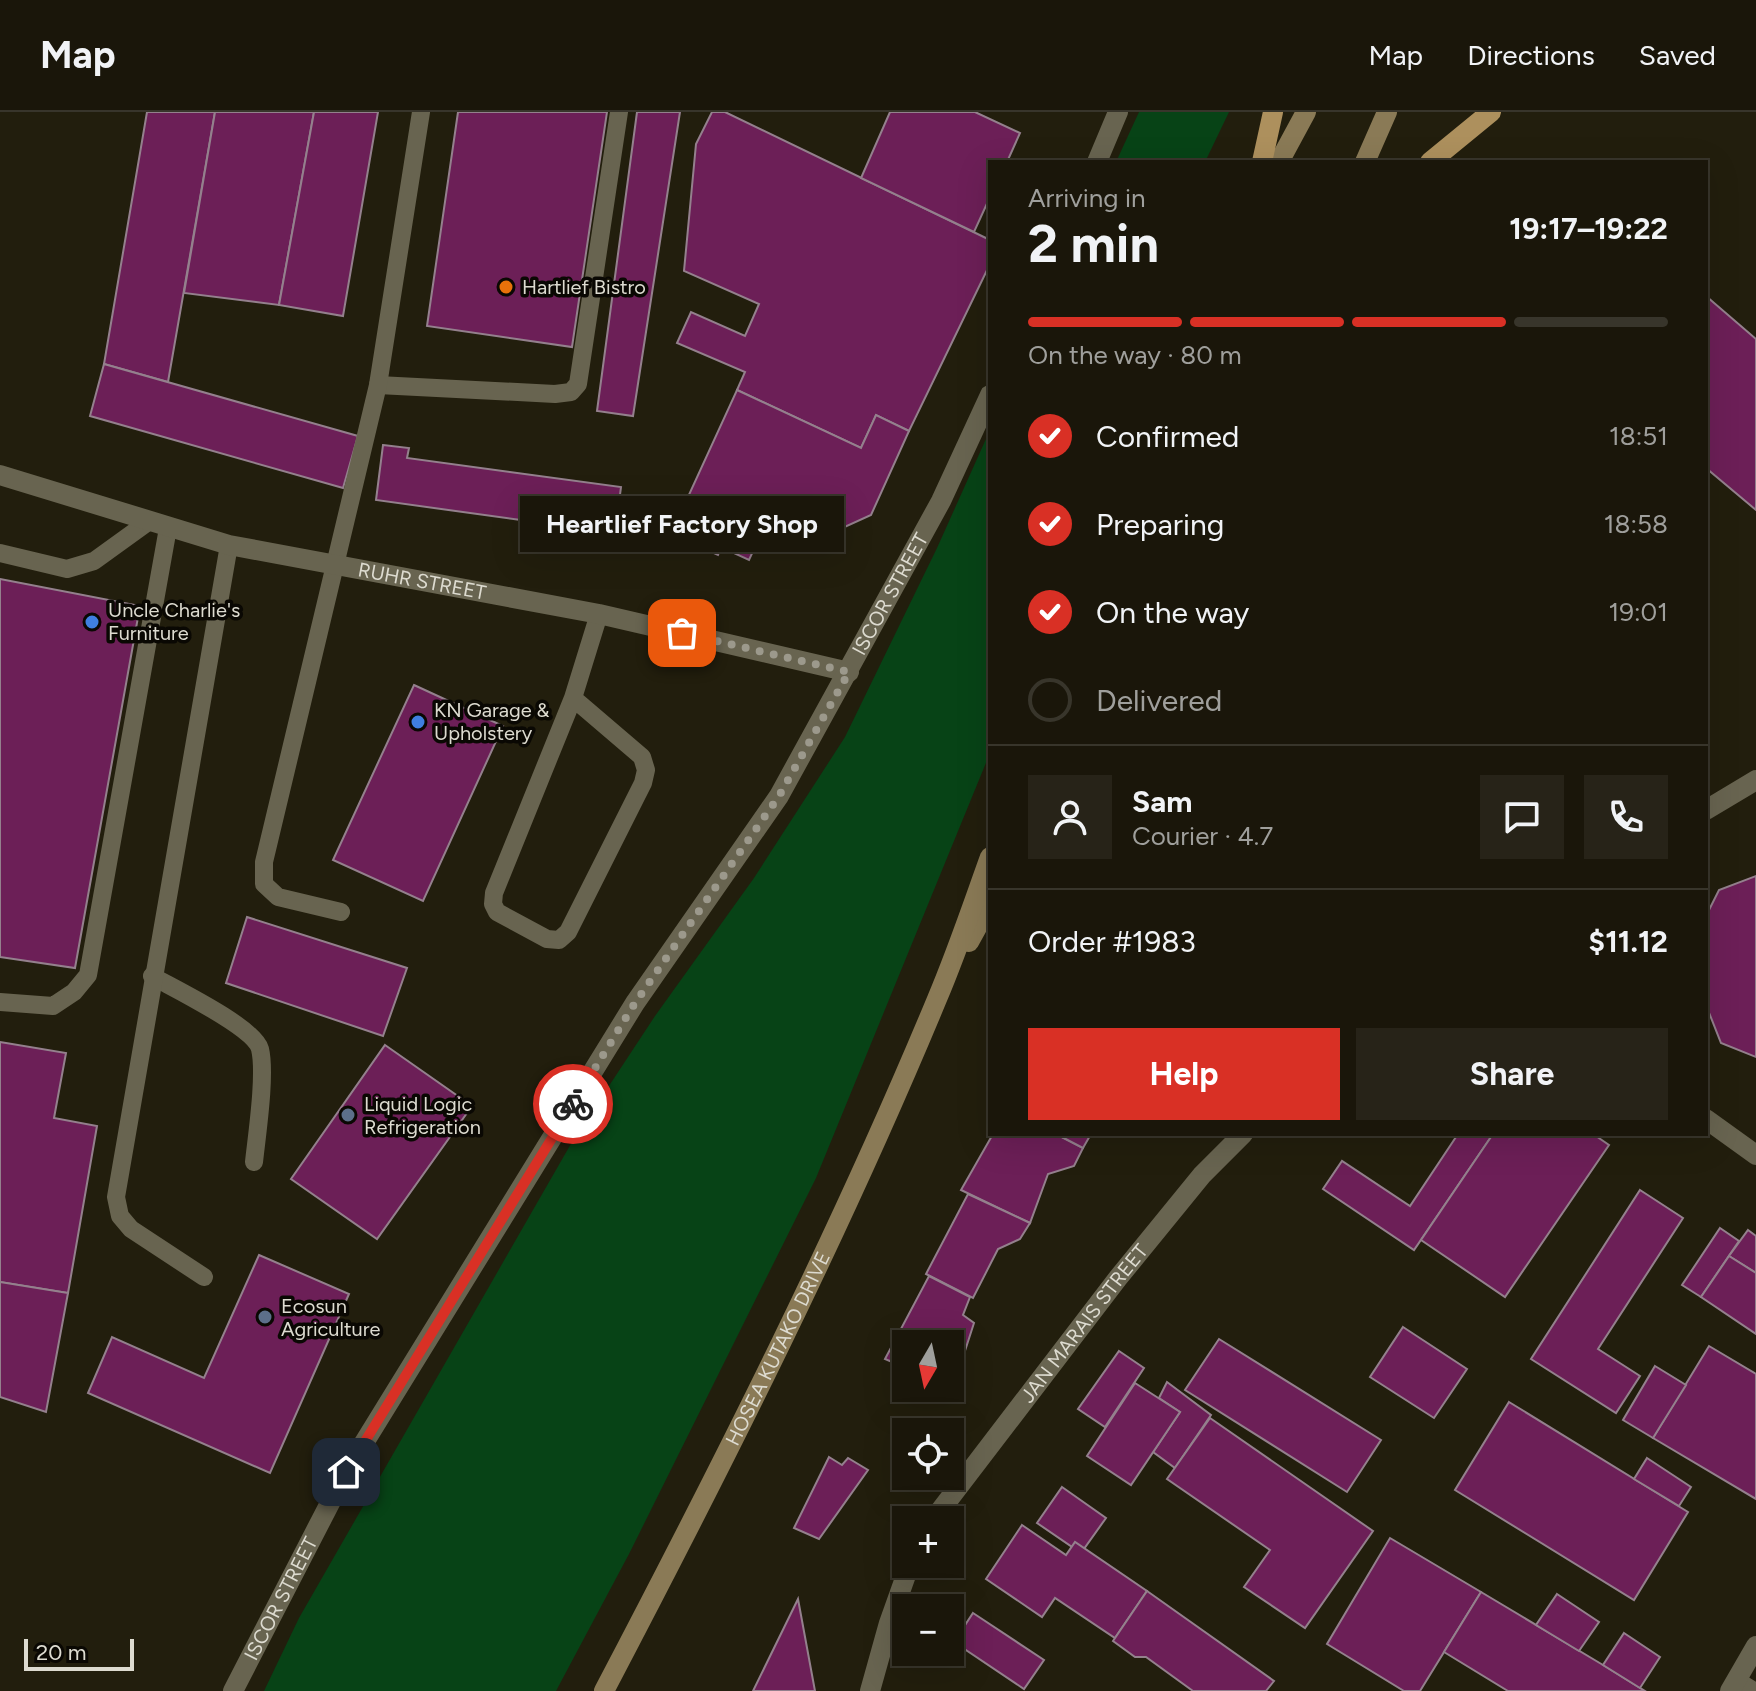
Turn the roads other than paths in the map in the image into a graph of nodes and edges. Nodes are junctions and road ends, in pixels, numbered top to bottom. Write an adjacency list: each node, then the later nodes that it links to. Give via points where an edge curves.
1 (421, 112): 13 (lane)
2 (619, 112): 13 (lane, via 578,384 571,392)
3 (1118, 112): 8 (street)
4 (1273, 112): 9 (main road)
5 (1306, 112): 10 (main road)
6 (1387, 112): 11 (main road)
7 (1491, 112): 12 (main road)
8 (1098, 160)
9 (1262, 160)
10 (1280, 160)
11 (1366, 160)
12 (1432, 160)
13 (378, 385): 20 (lane)
14 (988, 399): 22 (street, ISCOR STREET, via 941,501)
15 (0, 475): 16 (street, RUHR STREET)
16 (148, 522): 17 (street, RUHR STREET); 19 (lane, via 94,561 67,569)
17 (168, 528): 18 (street, RUHR STREET); 31 (lane, via 88,975 53,1006)
18 (229, 545): 20 (street, RUHR STREET); 29 (lane)
19 (0, 553)
20 (333, 566): 21 (street, RUHR STREET); 28 (lane, via 264,862 264,884 278,897)
21 (599, 614): 22 (street, RUHR STREET); 23 (lane)
22 (849, 672): 41 (street, ISCOR STREET, via 779,796 635,1003 346,1472)
23 (573, 698): 23 (lane, via 493,904 497,912 547,939 559,940 568,932 646,770 642,757)
24 (1756, 780): 25 (street)
25 (1708, 809)
26 (988, 862): 30 (main road, HOSEA KUTAKO DRIVE)
27 (988, 908): 30 (main road, HOSEA KUTAKO DRIVE)
28 (341, 912)
29 (152, 976): 35 (lane, via 246,1029 260,1046); 36 (lane, via 116,1197 120,1216 131,1229)
30 (938, 998): 42 (main road, HOSEA KUTAKO DRIVE, via 807,1290)
31 (0, 1002)
32 (1708, 1120): 34 (street)
33 (1241, 1136): 37 (street, JAN MARAIS STREET, via 1118,1278)
34 (1756, 1155)
35 (254, 1162)
36 (204, 1277)
37 (941, 1506)
38 (905, 1578): 43 (street)
39 (1756, 1646): 40 (street)
40 (1733, 1686): 44 (lane)
41 (233, 1691)
42 (604, 1691)
43 (870, 1691)
44 (1754, 1691)

